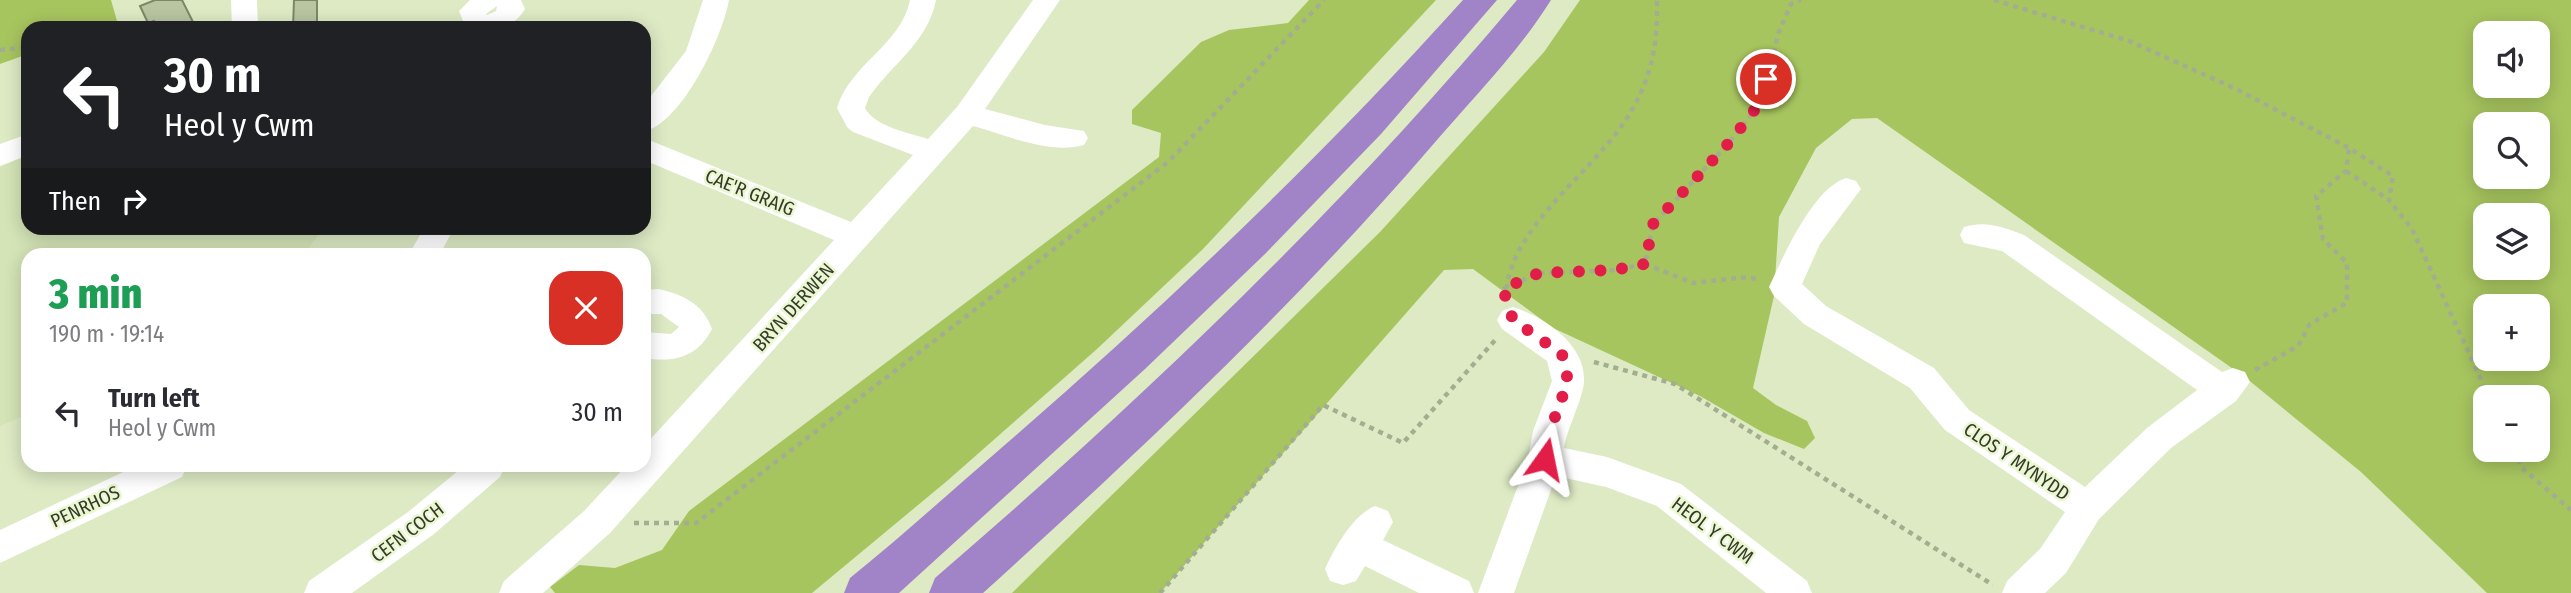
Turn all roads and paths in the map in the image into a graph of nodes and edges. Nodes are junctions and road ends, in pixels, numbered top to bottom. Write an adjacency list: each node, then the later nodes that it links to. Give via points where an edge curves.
1 (244, 0): 13 (street)
2 (486, 0): 14 (street, via 472,11)
3 (508, 0): 15 (street, via 512,9)
4 (716, 0): 18 (street, via 704,45 678,85)
5 (923, 0): 24 (street, via 920,23 858,88 852,107 855,118 865,125)
6 (1046, 0): 19 (street, BRYN DERWEN)
7 (1324, 0): 47 (path, via 1168,162 696,523)
8 (1480, 0): 52 (highway, via 1333,165 1247,250 1140,353)
9 (1535, 0): 53 (highway, via 1394,166 1189,377)
10 (1657, 0): 34 (path, via 1658,40 1625,122 1527,238 1507,269)
11 (1801, 0): 31 (path, via 1791,4 1779,32 1760,103 1653,224)
12 (1994, 0): 22 (path, via 2129,41)
13 (245, 21)
14 (476, 21)
15 (498, 21)
16 (21, 48): 17 (path)
17 (0, 50)
18 (651, 114)
19 (967, 114): 20 (street, via 1040,143); 24 (street, BRYN DERWEN)
20 (1074, 138)
21 (21, 147): 25 (street)
22 (2350, 148): 26 (path); 28 (path, via 2393,176)
23 (651, 151): 30 (street, CAE'R GRAIG)
24 (933, 151): 30 (street, BRYN DERWEN)
25 (0, 155)
26 (2346, 171): 28 (path); 38 (path, via 2316,196 2323,239 2347,263 2347,303 2310,324 2298,346)
27 (1846, 189): 32 (street, via 1807,238)
28 (2389, 200): 37 (path, via 2412,229)
29 (1975, 235): 38 (street, via 2013,243)
30 (856, 237): 41 (street, BRYN DERWEN)
31 (1645, 264): 32 (path, via 1693,283 1748,277); 34 (path, via 1539,273)
32 (1785, 287): 45 (street, CLOS Y MYNYDD, via 1815,315 1851,336 1874,361 1922,378 1957,420)
33 (651, 301): 35 (street, via 690,315 696,329 678,347)
34 (1508, 304): 36 (street); 54 (path, via 1403,443 1323,405)
35 (651, 347)
36 (1562, 354): 39 (street, via 1568,381); 58 (path, via 1675,384)
37 (2484, 385)
38 (2229, 387): 45 (street, via 2159,438)
39 (1545, 459): 56 (street); 57 (street, HEOL Y CWM, via 1607,472 1669,495)
40 (2519, 462): 46 (path)
41 (651, 463)
42 (157, 472): 49 (street, PENRHOS)
43 (481, 472): 50 (street, CEFN COCH, via 421,523)
44 (642, 472): 47 (street, BRYN DERWEN)
45 (2087, 508): 59 (street, via 2053,561)
46 (2571, 510)
47 (597, 522): 51 (street, BRYN DERWEN)
48 (1359, 546): 55 (street)
49 (0, 547)
50 (322, 593)
51 (517, 593)
52 (866, 593)
53 (951, 593)
54 (1160, 593)
55 (1456, 593)
56 (1496, 593)
57 (1794, 593)
58 (2004, 593)
59 (2020, 593)

